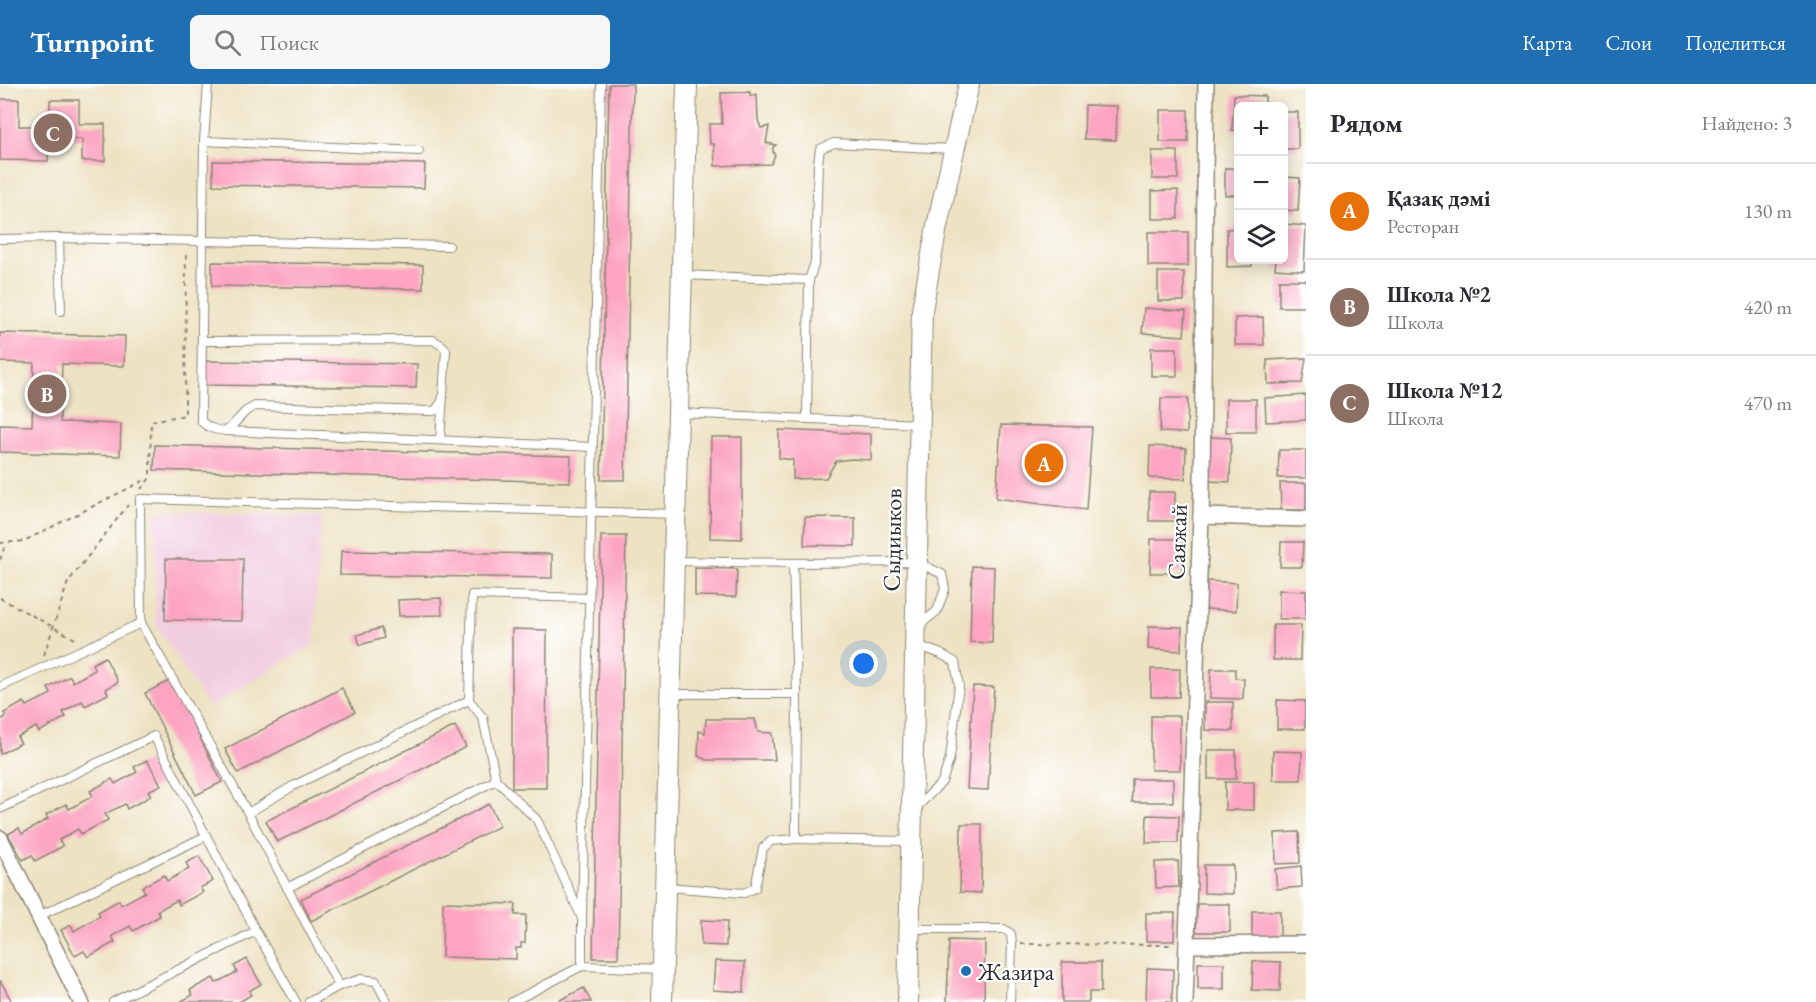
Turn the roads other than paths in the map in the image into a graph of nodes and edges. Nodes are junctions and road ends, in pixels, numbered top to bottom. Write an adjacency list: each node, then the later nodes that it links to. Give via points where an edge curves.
1 (208, 84): 6 (lane)
2 (601, 84): 23 (lane)
3 (687, 84): 13 (street)
4 (969, 84): 7 (street, Сыдиыков)
5 (1206, 84): 26 (street, Саяжай)
6 (204, 141): 8 (lane); 11 (lane)
7 (954, 149): 14 (lane, via 834,143 820,149 815,262); 20 (street, Сыдиыков, via 922,310)
8 (419, 151)
9 (59, 238): 10 (lane); 11 (lane); 15 (lane)
10 (0, 239)
11 (203, 242): 12 (lane); 16 (lane)
12 (449, 246)
13 (681, 275): 14 (lane); 18 (street)
14 (809, 280): 19 (lane)
15 (61, 311)
16 (202, 340): 17 (lane, via 433,340 446,350); 21 (lane, via 201,421 210,429)
17 (442, 400): 21 (lane, via 432,411 255,406); 22 (lane)
18 (677, 413): 19 (lane); 25 (street)
19 (807, 418): 20 (lane)
20 (919, 424): 29 (street, Сыдиыков)
21 (227, 431): 22 (lane)
22 (440, 440): 23 (lane)
23 (593, 447): 24 (lane)
24 (591, 511): 25 (lane); 31 (lane); 32 (lane, via 140,499)
25 (675, 514): 28 (street)
26 (1201, 516): 27 (street); 53 (street, Саяжай)
27 (1306, 519)
28 (673, 561): 30 (lane); 35 (street)
29 (917, 562): 30 (lane); 33 (street, Сыдиыков); 33 (lane, via 942,574 945,589 937,611)
30 (793, 563): 36 (lane)
31 (590, 598): 37 (lane, via 472,594); 49 (lane)
32 (141, 623): 34 (lane); 41 (lane)
33 (915, 636): 40 (street, Сыдиыков); 40 (lane, via 955,662 959,685 950,758 942,782)
34 (0, 687)
35 (670, 694): 36 (lane); 46 (street)
36 (796, 694): 44 (lane)
37 (469, 700): 38 (lane, via 483,718); 41 (lane, via 292,786)
38 (496, 780): 47 (lane); 49 (lane, via 537,820)
39 (0, 809): 42 (lane, via 154,736)
40 (912, 812): 45 (street, Сыдиыков)
41 (248, 813): 47 (lane)
42 (206, 836): 48 (lane); 51 (lane)
43 (0, 838): 48 (street)
44 (796, 839): 45 (lane); 46 (lane, via 771,841 763,848 755,888 744,893)
45 (911, 841): 50 (street, Сыдиыков)
46 (665, 886): 55 (street)
47 (286, 888): 56 (lane)
48 (39, 916): 57 (street)
49 (582, 918): 54 (lane)
50 (910, 928): 64 (street, Сыдиыков); 65 (lane, via 1004,929 1011,934)
51 (256, 931): 58 (lane); 59 (lane)
52 (1306, 944): 53 (street)
53 (1187, 945): 66 (street, Саяжай)
54 (582, 966): 55 (lane); 62 (lane)
55 (662, 969): 63 (street)
56 (339, 986): 60 (lane); 61 (lane, via 362,979 376,981)
57 (81, 1002)
58 (113, 1002)
59 (296, 1002)
60 (309, 1002)
61 (387, 1002)
62 (512, 1002)
63 (662, 1002)
64 (908, 1002)
65 (1010, 1002)
66 (1185, 1002)

